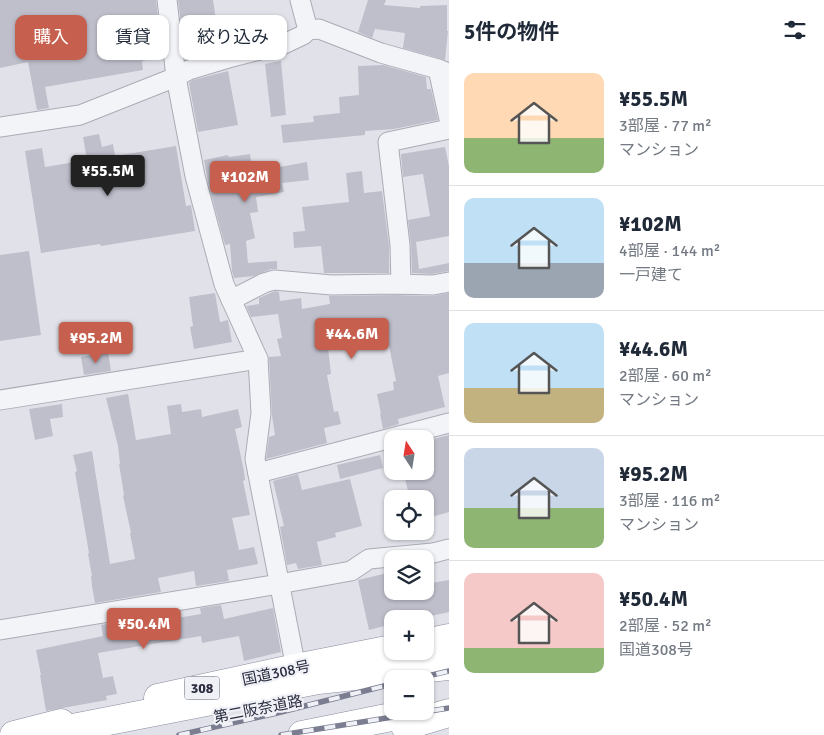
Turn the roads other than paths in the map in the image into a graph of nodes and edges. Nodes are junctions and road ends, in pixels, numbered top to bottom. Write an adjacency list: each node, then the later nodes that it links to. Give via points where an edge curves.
1 (167, 0): 5 (street)
2 (300, 0): 3 (street)
3 (308, 30): 4 (street, via 319,29 381,52); 5 (street, via 284,44 232,57)
4 (446, 68): 6 (street)
5 (176, 77): 7 (street, via 80,115); 11 (street, via 195,176)
6 (449, 119)
7 (0, 128)
8 (449, 129): 10 (street, via 388,142 400,245)
9 (449, 282): 10 (street)
10 (401, 284): 11 (street, via 332,285 274,280)
11 (231, 300): 12 (street)
12 (258, 359): 13 (street); 15 (street, via 261,413 255,459)
13 (0, 400)
14 (449, 423): 15 (street)
15 (258, 473): 17 (street)
16 (449, 549): 17 (street, via 433,554 370,559 351,571)
17 (279, 584): 18 (street); 23 (street)
18 (0, 630)
19 (449, 638): 20 (highway)
20 (434, 640)
21 (384, 651): 23 (highway, 国道308号 / 308)
22 (449, 666): 32 (highway, via 318,680)
23 (296, 668): 31 (highway, 国道308号 / 308, via 154,699)
24 (449, 673): 25 (highway)
25 (434, 676)
26 (384, 684): 33 (highway, 第二阪奈道路)
27 (449, 706): 28 (highway)
28 (434, 708)
29 (449, 713): 35 (highway)
30 (384, 719): 34 (highway)
31 (14, 735)
32 (37, 735)
33 (123, 735)
34 (302, 735)
35 (372, 735)

